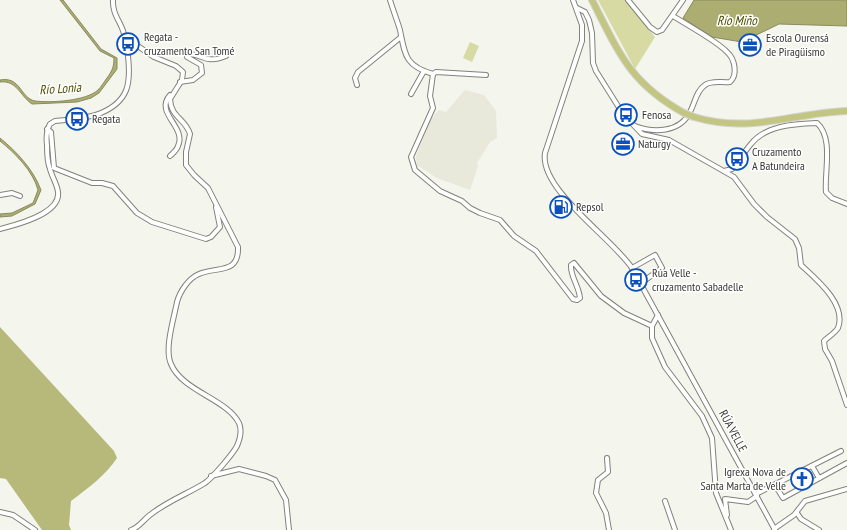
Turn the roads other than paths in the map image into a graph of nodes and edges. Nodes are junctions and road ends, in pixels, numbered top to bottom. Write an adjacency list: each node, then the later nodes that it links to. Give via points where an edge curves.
1 (113, 0): 10 (street, via 116,18)
2 (390, 0): 9 (street)
3 (573, 0): 7 (street)
4 (592, 0): 21 (highway, bridge, via 618,50 636,77 655,95 684,113 710,122 731,124 750,125)
5 (628, 0): 8 (street, via 654,31 662,30)
6 (683, 0): 8 (street)
7 (577, 8): 22 (street, via 585,12 589,20 596,71 623,114); 31 (street, RÚA VELLE, via 582,25 582,41 545,153 544,164 555,186 622,254)
8 (673, 16): 22 (street, via 726,50 733,62 734,75 730,82 706,84 697,95 688,115 674,127 648,131)
9 (401, 37): 12 (street, via 403,50 413,64); 16 (street, via 358,72 355,78)
10 (126, 38): 15 (street, via 154,57 181,69 183,76); 23 (street, via 130,74 128,87 121,100 99,114 55,121)
11 (226, 56): 15 (street, via 206,60 187,54 187,57 201,65 202,72 194,80)
12 (424, 71): 13 (street); 18 (street)
13 (433, 74): 14 (street, via 436,72); 34 (street, via 430,96 433,108 411,157 415,170 440,191 480,213 500,220 514,236 536,251 573,299 580,298 570,269 574,263 601,296 624,313)
14 (486, 75)
15 (180, 82): 17 (street)
16 (357, 86)
17 (173, 92): 24 (street, via 165,107 180,136 178,146); 28 (street, via 170,99 172,111 185,124 190,134 186,165 204,182)
18 (411, 94)
19 (847, 108): 21 (highway, via 821,110)
20 (847, 112): 21 (highway)
21 (787, 119)
22 (634, 126): 25 (street, via 642,134 669,140)
23 (47, 129): 28 (street, via 51,132 54,168 92,183 113,186 137,212 152,222 206,239 220,228); 30 (street, via 49,169 58,192 56,202 50,210 14,226)
24 (170, 156)
25 (724, 171): 29 (street, via 732,169 762,133 781,127 817,123 825,139 828,165 826,192 832,198); 35 (street, via 734,177 767,217 795,239 801,265 832,292 838,304 840,319 838,329 824,341 825,349 832,361)
26 (0, 195): 27 (street, via 12,193)
27 (20, 196)
28 (215, 202): 40 (street, via 238,247 238,256 227,268 200,273 190,279 178,299 167,353 171,365 179,376 229,411 239,422 241,433 236,446)
29 (847, 204)
30 (0, 229)
31 (632, 268): 32 (street, RÚA VELLE); 32 (street, via 655,255 662,268)
32 (641, 283): 33 (street, RÚA VELLE)
33 (658, 314): 34 (street); 44 (street, RÚA VELLE)
34 (652, 326): 48 (street, via 652,338 665,367 699,410 712,438 716,493)
35 (847, 405)
36 (841, 451): 39 (street)
37 (607, 458): 53 (street, via 608,472 598,480 596,489 606,513)
38 (847, 463): 41 (street)
39 (812, 466): 41 (street); 42 (street)
40 (211, 476): 51 (street, via 150,514 138,527); 52 (street, via 239,469 275,480 286,500)
41 (819, 478): 42 (street, via 783,498)
42 (775, 485): 44 (street)
43 (847, 489): 47 (street, via 805,501)
44 (757, 495): 48 (street, via 748,502 725,499); 49 (street, RÚA VELLE)
45 (665, 501): 54 (street)
46 (0, 512): 50 (street, via 13,516)
47 (797, 512): 49 (street); 56 (street, via 801,519)
48 (726, 517): 55 (street)
49 (775, 529)
50 (35, 530)
51 (131, 530)
52 (289, 530)
53 (609, 530)
54 (675, 530)
55 (731, 530)
56 (819, 530)

